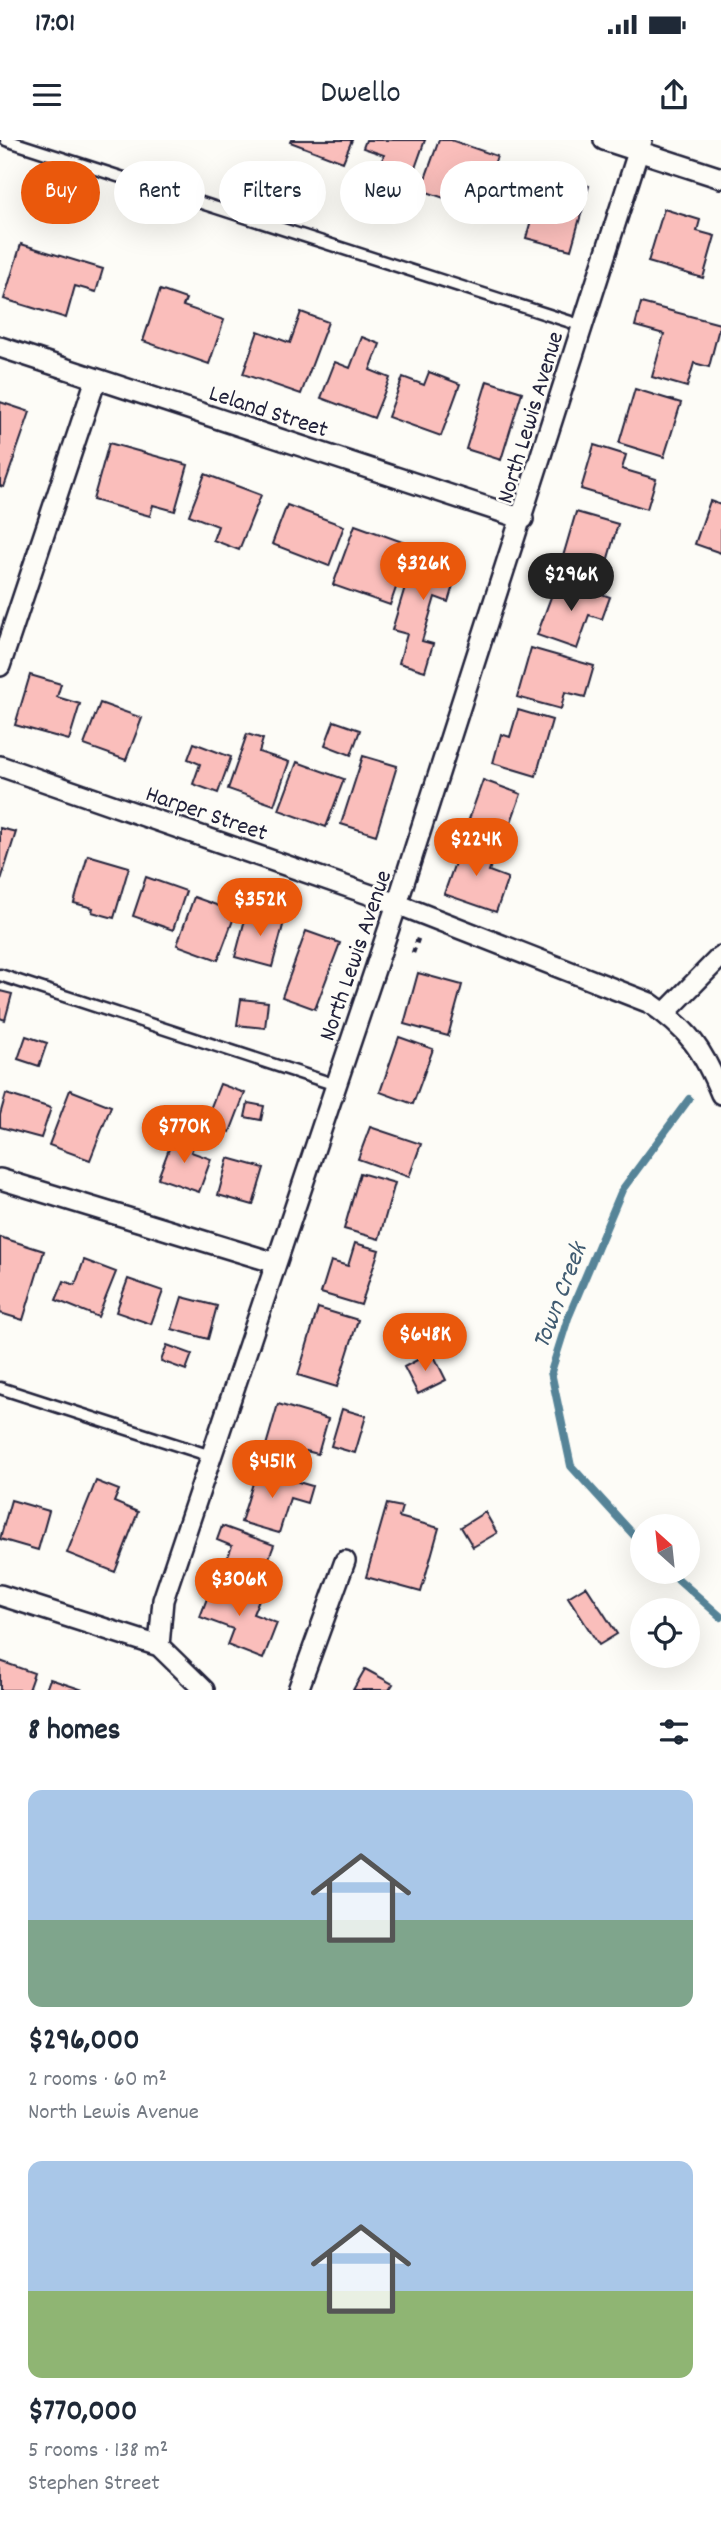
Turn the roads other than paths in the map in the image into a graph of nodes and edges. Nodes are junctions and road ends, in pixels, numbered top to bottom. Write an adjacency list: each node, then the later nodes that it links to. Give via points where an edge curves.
1 (6, 140): 5 (lane)
2 (604, 140): 3 (street)
3 (640, 146): 4 (street); 5 (street, North Lewis Avenue)
4 (721, 178)
5 (583, 326): 8 (street, North Lewis Avenue)
6 (0, 347): 7 (street, Leland Street)
7 (96, 379): 8 (street, Leland Street); 9 (street)
8 (523, 519): 11 (street, North Lewis Avenue)
9 (0, 666)
10 (0, 766): 11 (street, Harper Street)
11 (397, 904): 14 (street, Harper Street, via 605,984); 15 (street, North Lewis Avenue)
12 (721, 956): 14 (street)
13 (0, 975): 15 (lane)
14 (665, 1013): 16 (street, Harper Street, via 694,1043)
15 (336, 1085): 18 (street, North Lewis Avenue)
16 (721, 1094)
17 (0, 1179): 18 (street)
18 (276, 1263): 20 (street, North Lewis Avenue)
19 (0, 1388): 20 (lane)
20 (211, 1456): 23 (street, North Lewis Avenue, via 163,1600)
21 (345, 1561): 25 (street)
22 (0, 1595): 23 (street)
23 (159, 1646): 24 (street)
24 (204, 1690)
25 (298, 1690)

